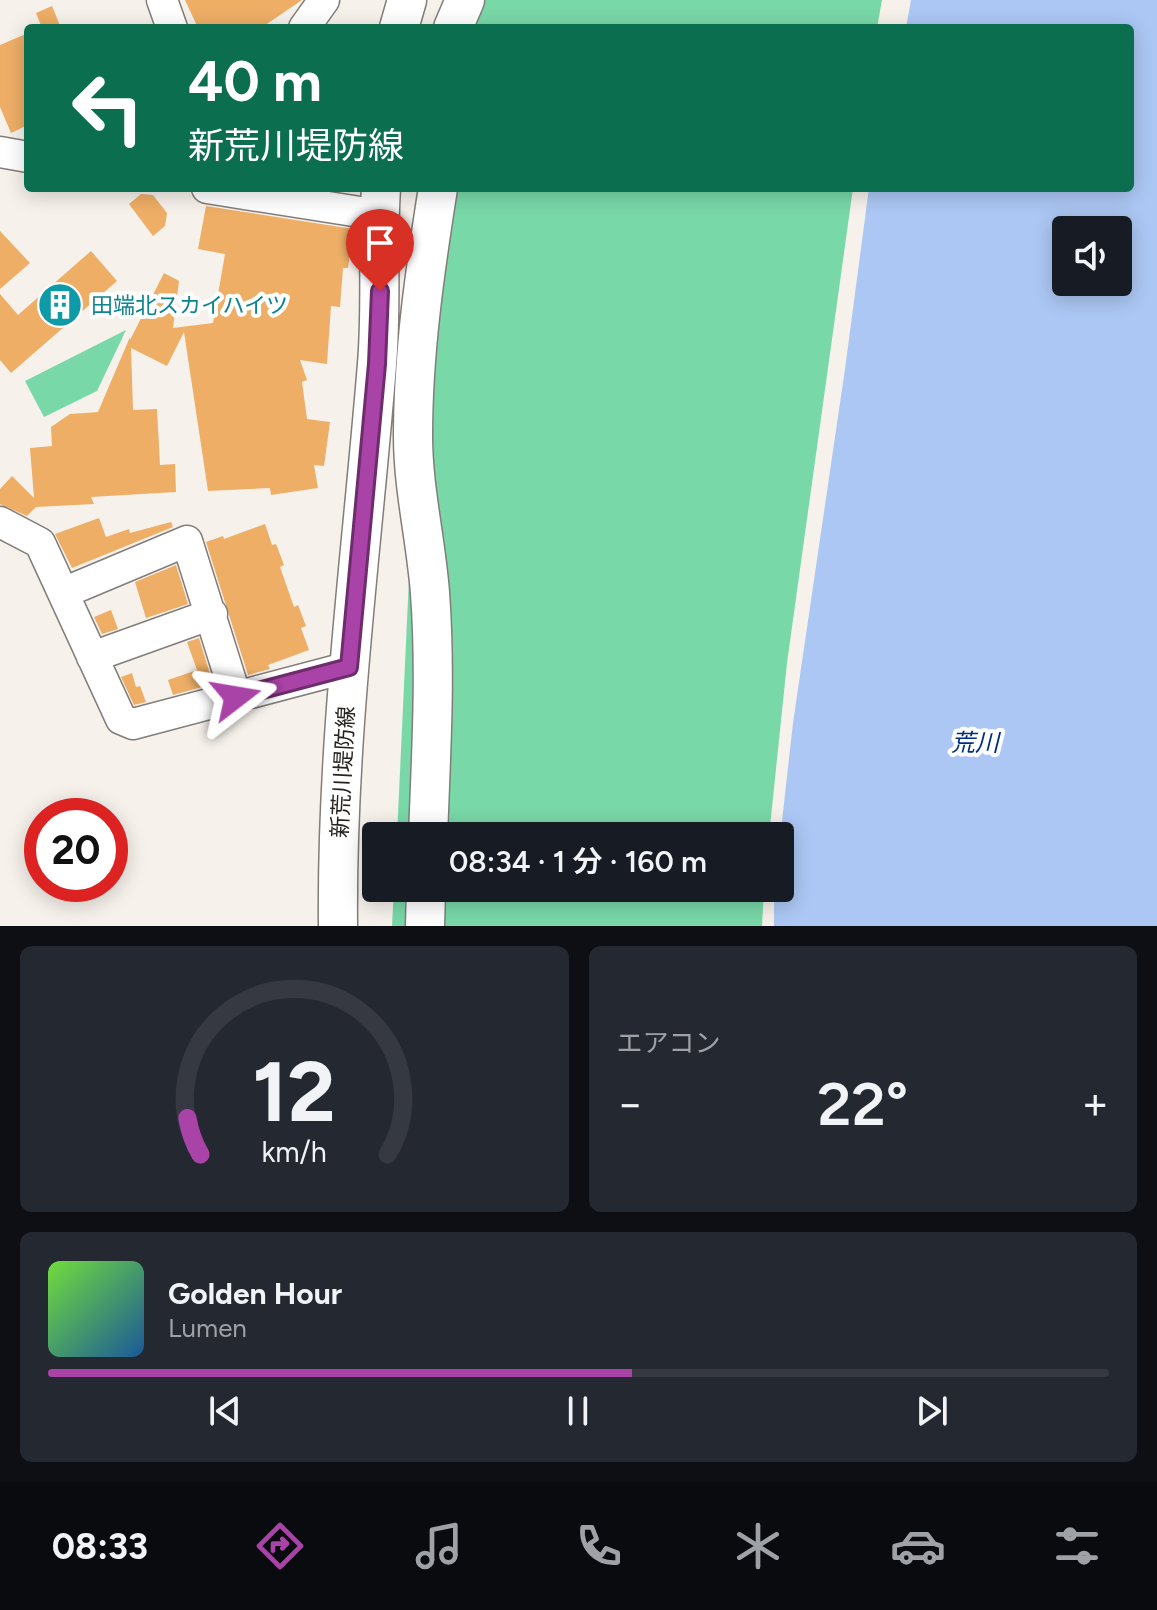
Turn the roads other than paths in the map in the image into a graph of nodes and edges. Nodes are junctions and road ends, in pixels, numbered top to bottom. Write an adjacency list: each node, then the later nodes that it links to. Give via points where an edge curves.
1 (162, 0): 5 (street)
2 (324, 0): 6 (street)
3 (407, 0): 7 (main road)
4 (466, 0): 8 (main road); 9 (main road)
5 (171, 24)
6 (307, 24)
7 (400, 24)
8 (455, 24)
9 (463, 24)
10 (0, 152): 11 (street)
11 (24, 156)
12 (256, 192): 15 (street)
13 (404, 192): 15 (main road, via 390,213)
14 (437, 192): 22 (main road, via 413,406 433,648)
15 (380, 202): 20 (main road, 新荒川堤防線, via 380,329)
16 (0, 522): 17 (street, via 40,543)
17 (63, 593): 18 (street, via 187,541); 19 (street)
18 (212, 614): 19 (street); 21 (street)
19 (92, 657): 21 (street, via 121,719 133,724)
20 (349, 667): 21 (street); 24 (main road, 新荒川堤防線)
21 (236, 697)
22 (428, 822)
23 (426, 902): 25 (main road)
24 (338, 926)
25 (425, 926)

